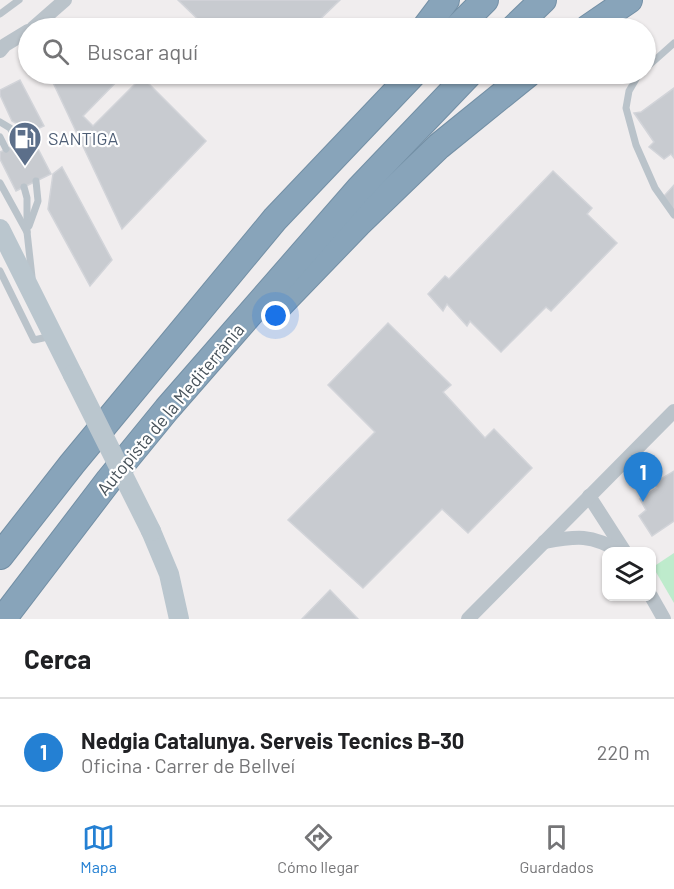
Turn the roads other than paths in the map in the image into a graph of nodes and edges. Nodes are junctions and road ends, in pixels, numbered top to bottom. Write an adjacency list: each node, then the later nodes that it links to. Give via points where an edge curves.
1 (19, 0): 7 (lane)
2 (65, 0): 8 (street)
3 (446, 0): 9 (highway)
4 (485, 0): 10 (highway)
5 (543, 0): 11 (highway)
6 (629, 0): 12 (highway)
7 (0, 14)
8 (44, 18)
9 (432, 18)
10 (467, 18)
11 (524, 18)
12 (603, 18)
13 (18, 37): 15 (street)
14 (674, 44): 16 (lane)
15 (2, 47)
16 (656, 59)
17 (387, 84): 22 (highway)
18 (403, 84): 22 (highway)
19 (459, 84): 36 (highway, Autopista de la Mediterrània, via 359,189)
20 (516, 84): 36 (highway, via 440,146 358,224 212,377)
21 (633, 84): 30 (lane, via 626,108 636,145 655,189)
22 (370, 118): 43 (highway, via 260,236)
23 (0, 122): 25 (lane, via 10,128)
24 (0, 137): 26 (lane)
25 (19, 143)
26 (6, 149)
27 (36, 182): 32 (lane, via 38,201)
28 (0, 183): 32 (lane)
29 (24, 187): 32 (lane)
30 (674, 215)
31 (0, 229): 34 (main road)
32 (27, 232): 34 (lane)
33 (0, 270): 35 (lane, via 34,340)
34 (34, 297): 35 (main road)
35 (54, 336): 39 (main road, bridge)
36 (167, 409): 46 (highway, Autopista de la Mediterrània)
37 (674, 411): 38 (street)
38 (589, 496): 40 (street); 42 (street)
39 (151, 531): 44 (main road); 47 (main road, via 162,577)
40 (544, 542): 41 (street, via 578,537 600,540); 50 (street)
41 (613, 547)
42 (620, 547)
43 (0, 556)
44 (169, 574): 48 (main road); 49 (main road)
45 (653, 601): 51 (street)
46 (3, 619)
47 (165, 619)
48 (179, 619)
49 (190, 619)
50 (468, 619)
51 (664, 619)

